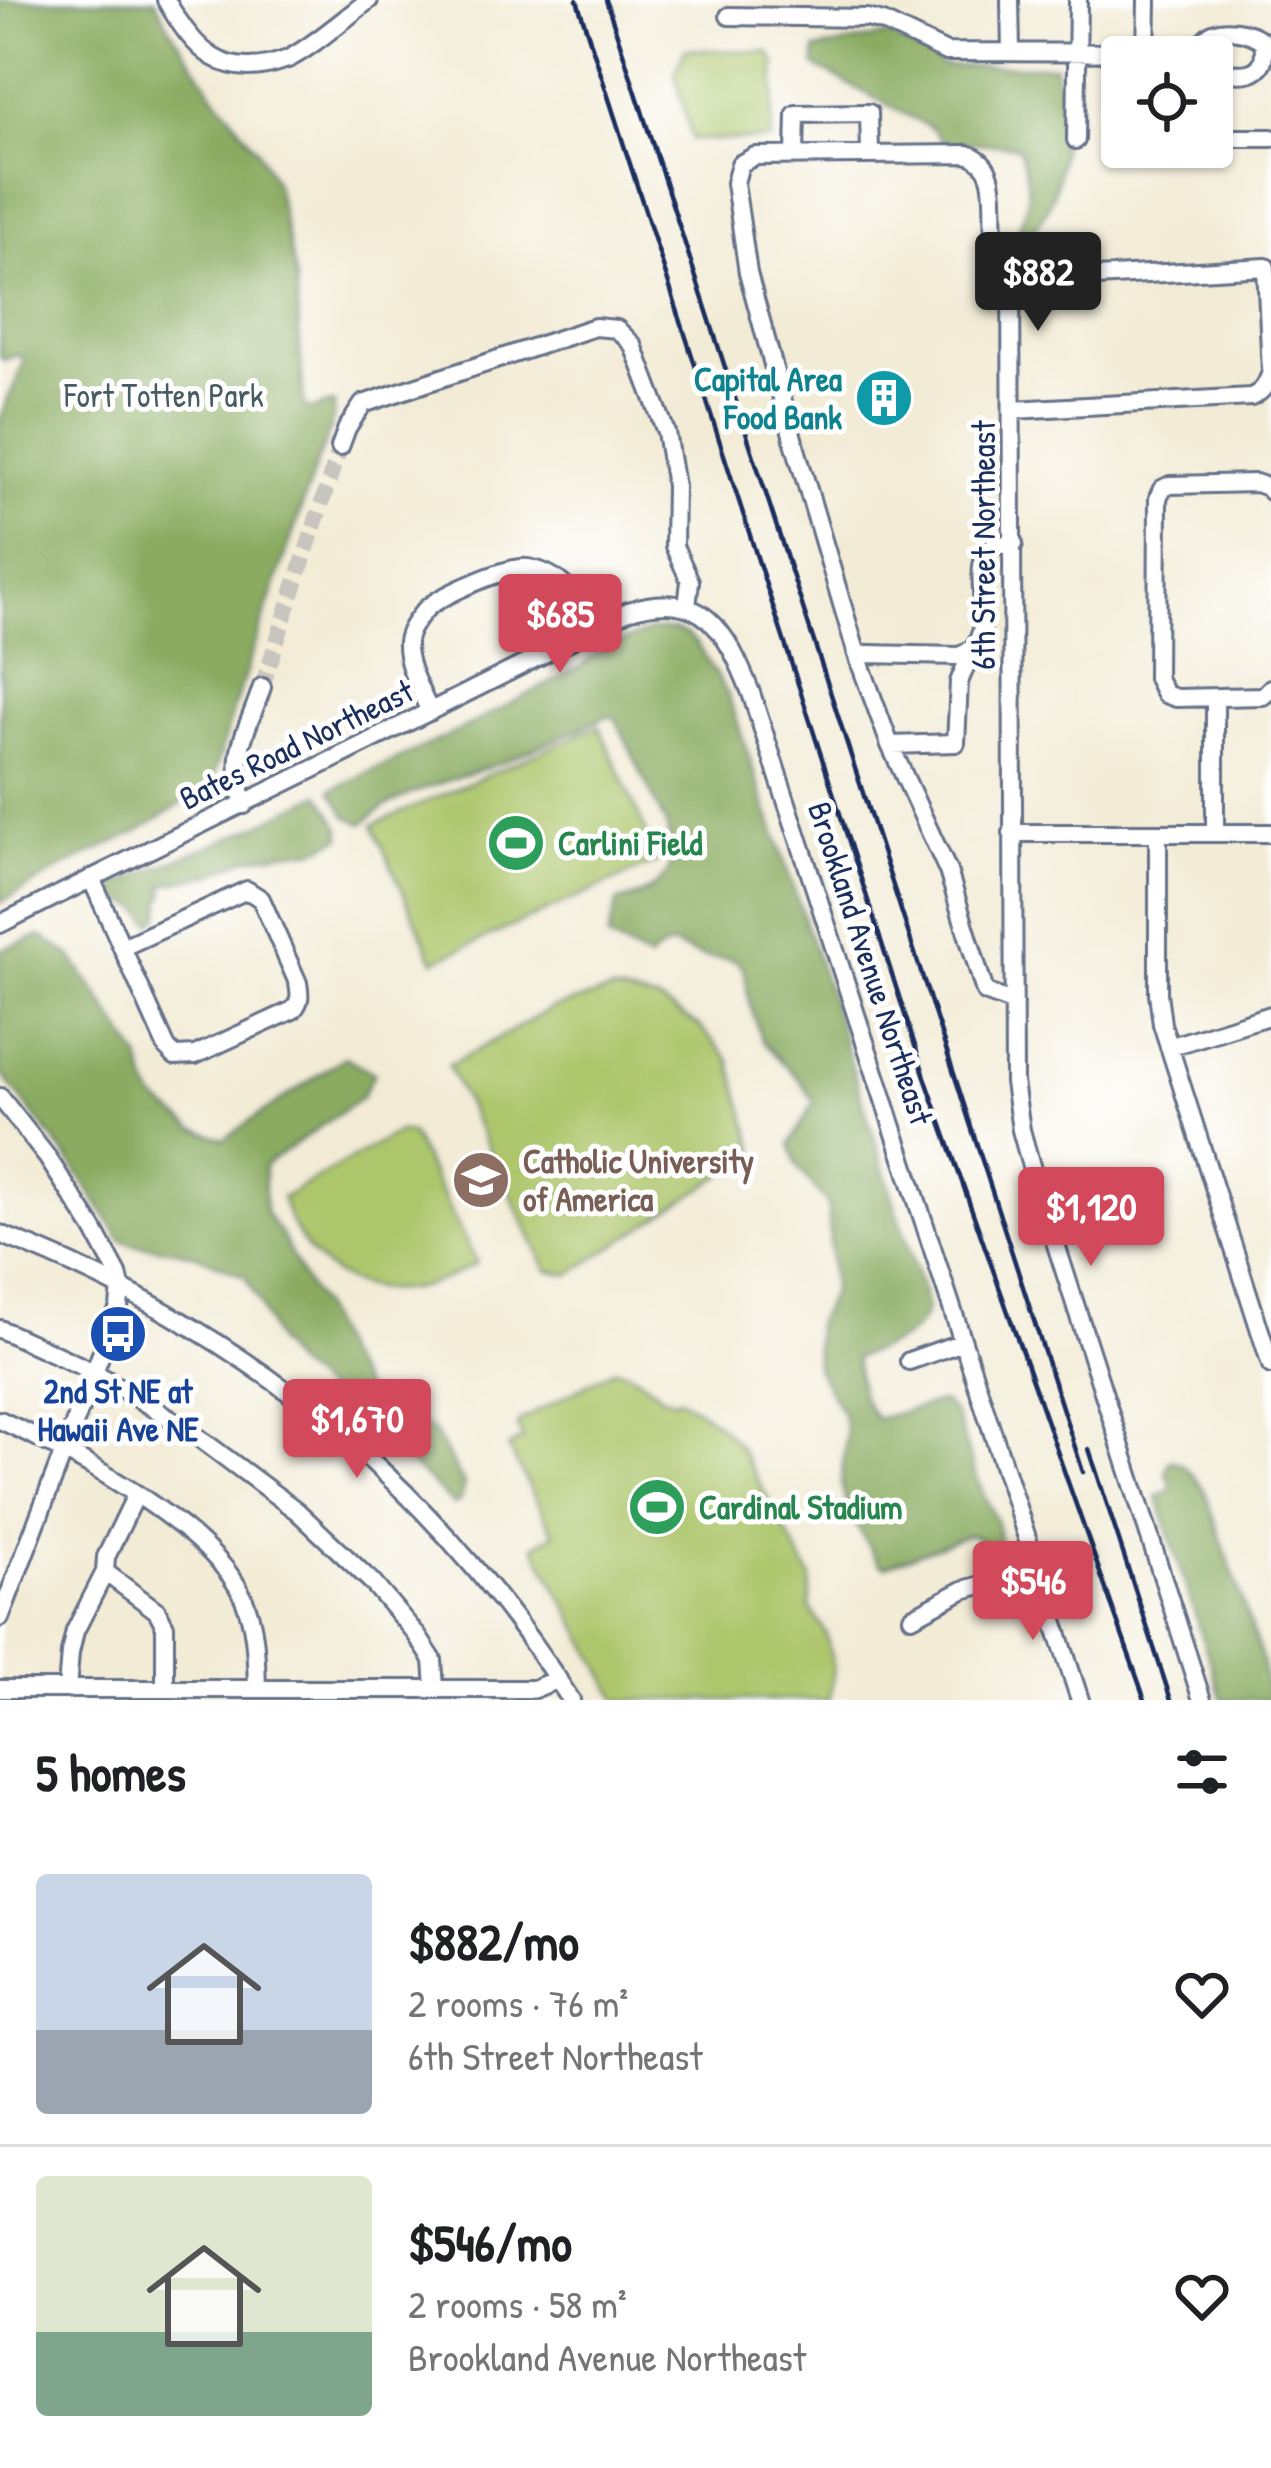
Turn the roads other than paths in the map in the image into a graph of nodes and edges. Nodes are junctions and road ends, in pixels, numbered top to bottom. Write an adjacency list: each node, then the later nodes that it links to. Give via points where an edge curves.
1 (166, 0): 2 (street, via 213,60 251,67 288,60)
2 (369, 0)
3 (1010, 0): 12 (street)
4 (1078, 0): 10 (street)
5 (1147, 0): 8 (street)
6 (753, 8): 7 (street); 12 (street, via 867,18 946,52)
7 (730, 16)
8 (1146, 36)
9 (1208, 36): 13 (street, via 1246,32 1263,42 1259,69)
10 (1078, 50): 11 (street); 12 (street); 16 (street)
11 (1101, 51)
12 (1011, 52)
13 (1233, 72)
14 (1233, 138): 15 (street)
15 (1271, 138)
16 (1076, 140)
17 (795, 154): 18 (street); 18 (street, via 796,114 869,113); 27 (street, via 755,155 740,164 735,183 748,273)
18 (871, 154): 19 (street, 6th Street Northeast, via 967,154 988,166 995,242 1011,257)
19 (1011, 282): 20 (street, 6th Street Northeast); 20 (street, via 1266,266 1271,372 1251,397)
20 (1013, 410): 23 (street, 6th Street Northeast)
21 (340, 447): 24 (street, via 363,404 595,327 617,328 633,345 665,432 674,546 690,581)
22 (1271, 492): 30 (street, via 1256,484 1170,485 1158,498 1159,685 1176,698)
23 (1014, 544): 26 (street, via 986,553 980,642); 34 (street, 6th Street Northeast)
24 (686, 607): 25 (street, Bates Road Northeast, via 644,606); 48 (street, Brookland Avenue Northeast, via 725,636 751,693)
25 (596, 628): 31 (street, Bates Road Northeast); 31 (street, via 576,596 526,567 428,606 407,636)
26 (971, 653): 27 (street); 32 (street, via 959,682 956,743)
27 (859, 658): 32 (street)
28 (262, 687): 33 (street, via 237,751)
29 (1271, 688): 30 (street, via 1263,696)
30 (1215, 698): 36 (street)
31 (430, 712): 33 (street, Bates Road Northeast)
32 (890, 745): 41 (street, via 949,872 985,992)
33 (244, 806): 38 (street, Bates Road Northeast)
34 (1012, 833): 35 (street); 41 (street, 6th Street Northeast)
35 (1158, 833): 36 (street); 43 (street, via 1158,993)
36 (1215, 833): 37 (street)
37 (1271, 833)
38 (91, 878): 39 (street, Bates Road Northeast); 40 (street)
39 (0, 925)
40 (123, 947): 40 (street, via 175,1056 195,1055 293,1010 301,995 261,899 248,890)
41 (1014, 1003): 69 (street, 6th Street Northeast, via 1021,1130)
42 (1271, 1015): 43 (street)
43 (1169, 1047): 49 (street)
44 (0, 1097): 46 (street, via 78,1204)
45 (0, 1234): 46 (street)
46 (121, 1286): 52 (street); 61 (street, via 256,1367 368,1456 457,1546)
47 (0, 1329): 52 (street)
48 (963, 1342): 50 (street); 57 (street, Brookland Avenue Northeast)
49 (1268, 1342): 51 (street)
50 (909, 1361)
51 (1271, 1365)
52 (94, 1372): 54 (street); 64 (street, via 297,1510 416,1634 433,1660)
53 (0, 1420): 54 (street)
54 (63, 1452): 55 (street); 56 (street)
55 (136, 1495): 58 (street); 63 (street, via 230,1573 253,1628)
56 (9, 1567): 60 (street)
57 (1036, 1570): 59 (street, via 963,1590); 68 (street, Brookland Avenue Northeast)
58 (105, 1572): 62 (street, via 165,1626); 66 (street, via 75,1631)
59 (912, 1617)
60 (0, 1618)
61 (558, 1679): 64 (street, via 534,1689); 67 (street)
62 (165, 1688): 63 (street); 66 (street)
63 (257, 1688): 64 (street)
64 (435, 1688)
65 (0, 1689): 66 (street)
66 (67, 1689)
67 (572, 1700)
68 (1080, 1700)
69 (1202, 1700)

